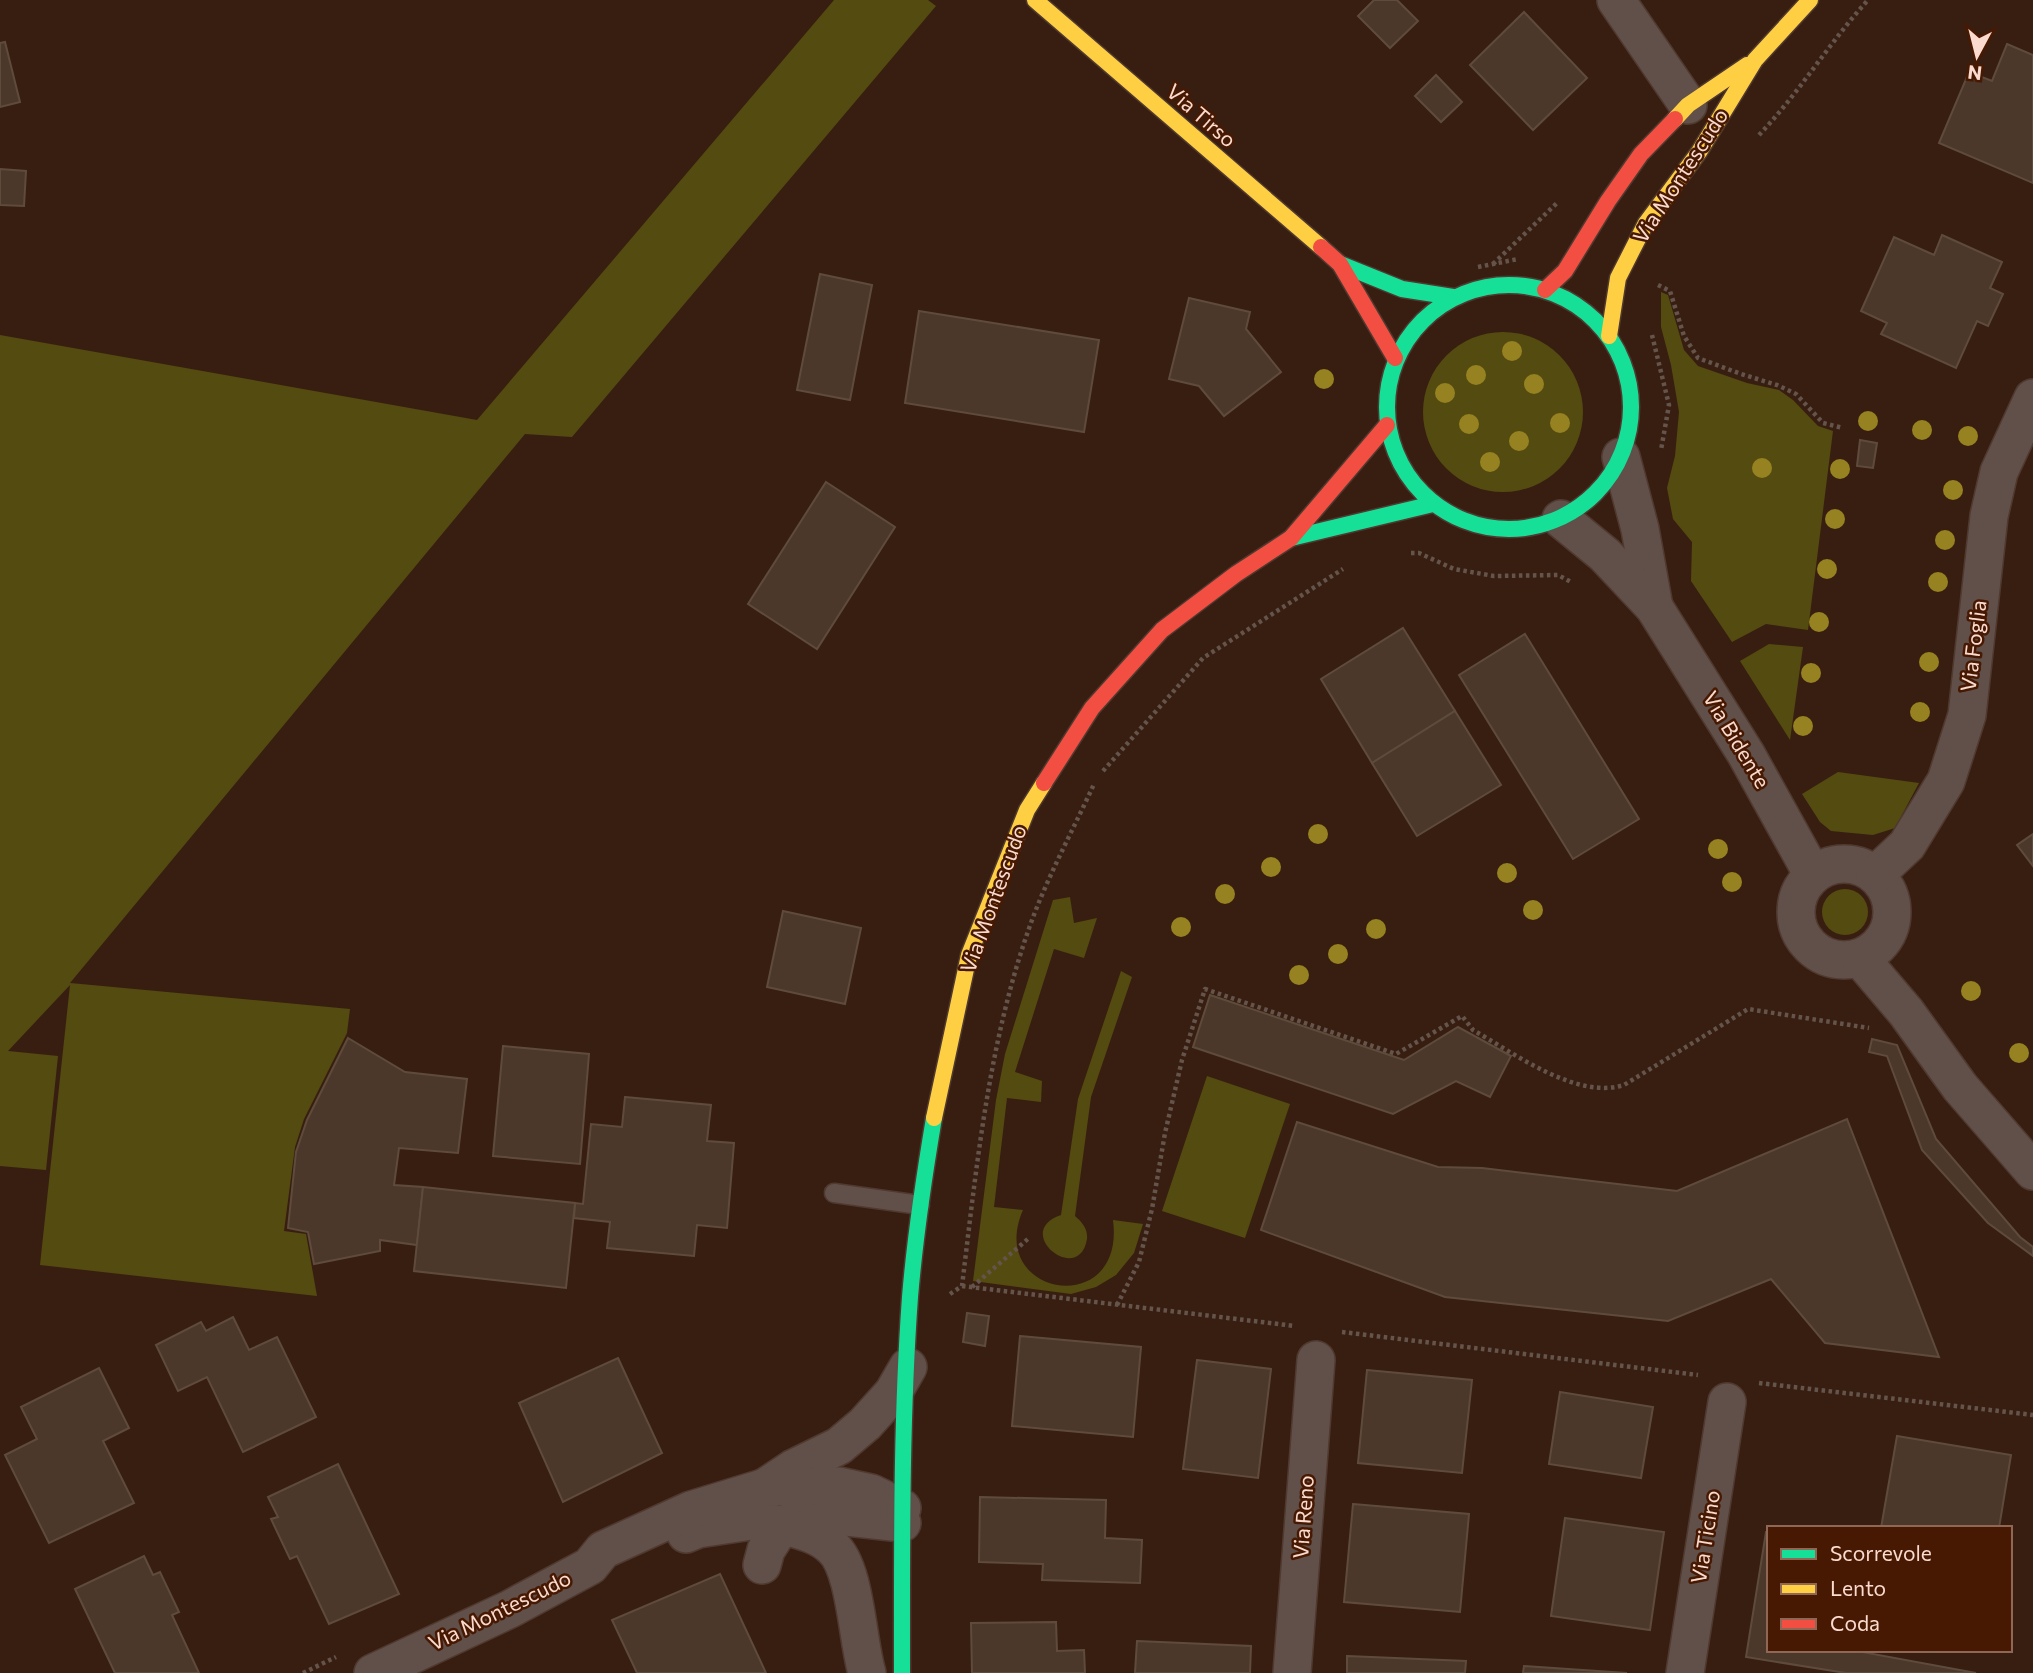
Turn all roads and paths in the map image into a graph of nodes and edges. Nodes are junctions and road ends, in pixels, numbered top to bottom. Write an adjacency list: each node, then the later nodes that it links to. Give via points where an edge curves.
1 (1035, 0): 9 (street, Via Tirso)
2 (1616, 0): 6 (street)
3 (1810, 0): 5 (street, Via Montescudo)
4 (1868, 0): 7 (path, via 1787,106)
5 (1755, 60): 6 (street, Via Montescudo); 17 (street, Via Montescudo, via 1699,152 1646,223 1618,278)
6 (1688, 105): 13 (street, Via Montescudo, via 1641,154 1565,271)
7 (1758, 136)
8 (1530, 255): 10 (path)
9 (1340, 264): 14 (street, Via Tirso, via 1402,289); 18 (street, Via Tirso)
10 (1467, 268)
11 (1658, 274): 12 (path)
12 (1656, 284): 15 (path); 21 (path, via 1670,291 1684,336 1698,358 1796,394 1823,423)
13 (1545, 290): 14 (street, via 1514,284 1483,287); 17 (street, via 1591,316)
14 (1453, 297): 18 (street, via 1419,323)
15 (1654, 298)
16 (1649, 325): 22 (path, via 1669,405)
17 (1609, 336): 23 (street, via 1627,374 1632,416)
18 (1395, 358): 20 (street, via 1387,391)
19 (2033, 398): 32 (street, Via Foglia, via 1999,472 1989,516 1966,715 1946,781 1907,845)
20 (1387, 425): 24 (street, via 1395,455 1410,482); 26 (street, Via Montescudo)
21 (1843, 428)
22 (1661, 452)
23 (1622, 457): 25 (street, via 1586,503); 30 (street, Via Bidente)
24 (1433, 504): 25 (street, via 1462,521 1494,530 1528,529); 26 (street, Via Montescudo)
25 (1561, 519): 30 (street, Via Bidente, via 1605,555)
26 (1291, 538): 37 (street, Via Montescudo, via 1162,630 1092,708 1027,810 969,955)
27 (1408, 553): 29 (path, via 1419,553 1454,569 1494,576 1558,575)
28 (1349, 565): 39 (path, via 1203,658 1098,776 1032,919 995,1047)
29 (1581, 587)
30 (1654, 607): 31 (street, Via Bidente, via 1746,754)
31 (1813, 875): 32 (street, via 1844,863); 33 (street, via 1797,901 1800,932 1818,953 1832,959)
32 (1875, 875): 33 (street, via 1885,885 1893,913 1883,940)
33 (1860, 958): 35 (street, via 1960,1087)
34 (1877, 1030): 42 (path, via 1748,1009 1611,1089 1564,1081 1473,1030 1462,1016 1396,1054 1205,989 1182,1060 1139,1262)
35 (2033, 1171)
36 (834, 1193): 37 (lane)
37 (920, 1205): 44 (street, Via Montescudo)
38 (1029, 1238): 40 (path)
39 (962, 1286): 40 (path); 41 (path)
40 (971, 1287): 42 (path)
41 (944, 1299)
42 (1117, 1305): 43 (path)
43 (1320, 1340): 46 (path); 55 (street, Via Reno)
44 (908, 1367): 48 (street, Via Montescudo, via 865,1424 839,1446); 49 (street, Via Montescudo)
45 (1758, 1382): 47 (path)
46 (1715, 1389): 56 (street, Via Ticino)
47 (2033, 1415)
48 (766, 1487): 49 (street, Via Montescudo, via 839,1486 871,1493); 51 (street, Via Montescudo, via 691,1510 603,1550)
49 (902, 1516): 50 (street, Via Montescudo, via 801,1517); 54 (street, Via Montescudo)
50 (782, 1525): 51 (street, Via Montescudo, via 758,1520 698,1529 614,1566); 53 (street, Via Montescudo, via 817,1537 841,1557)
51 (590, 1566): 52 (street, Via Montescudo)
52 (373, 1673)
53 (867, 1673)
54 (902, 1673)
55 (1293, 1673)
56 (1685, 1673)

